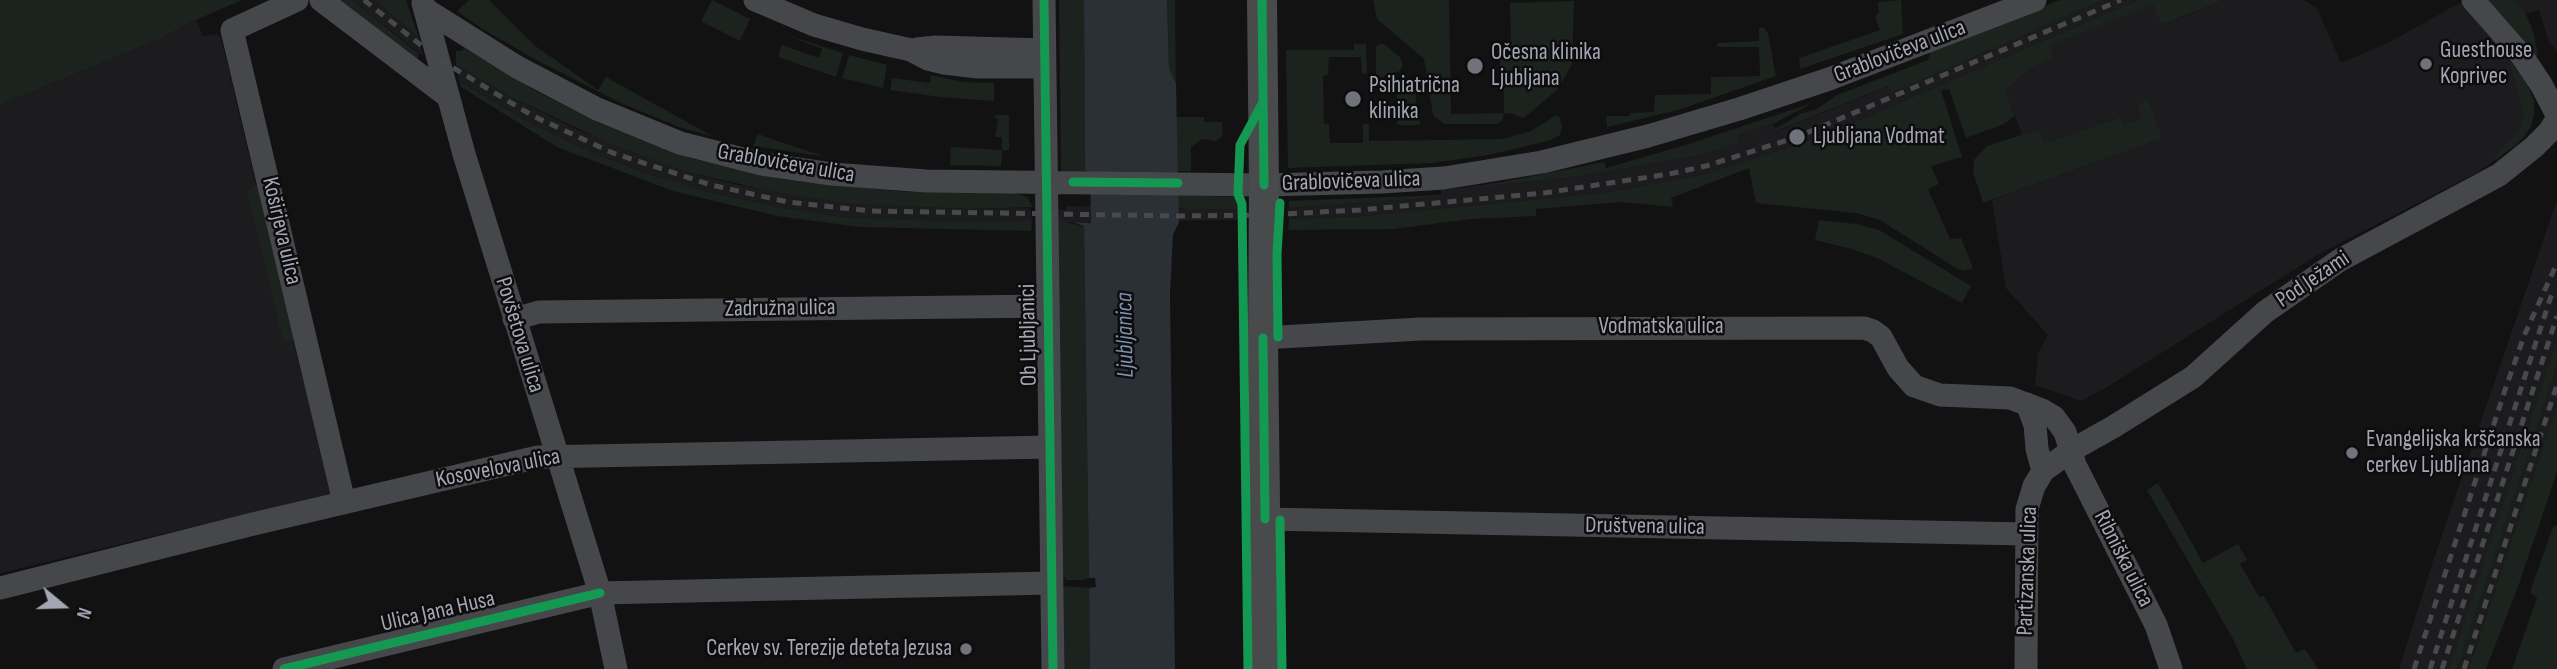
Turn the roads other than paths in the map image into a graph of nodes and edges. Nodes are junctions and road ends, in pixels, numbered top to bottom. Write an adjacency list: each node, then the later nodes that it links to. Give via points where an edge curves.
1 (297, 0): 22 (street, Koširjeva ulica, via 232,30)
2 (321, 0): 10 (street)
3 (755, 0): 9 (street, via 830,30 959,66)
4 (1044, 0): 9 (street, Ob Ljubljanici)
5 (1262, 0): 13 (main road)
6 (2035, 0): 13 (street, Grablovičeva ulica, via 1739,109 1542,162 1444,178)
7 (2473, 0): 11 (street, via 2522,56)
8 (424, 5): 10 (street, Povšetova ulica); 12 (street, Grablovičeva ulica, via 509,62 582,102 700,149 832,174)
9 (1044, 58): 12 (street, Ob Ljubljanici)
10 (446, 95): 15 (street, Povšetova ulica)
11 (2557, 117): 19 (street, Pod Ježami, via 2535,147 2499,176 2340,260 2265,312 2193,377)
12 (1045, 183): 13 (street, Grablovičeva ulica); 14 (street, Ob Ljubljanici)
13 (1264, 185): 16 (main road)
14 (1048, 306): 15 (street, Zadružna ulica, via 539,312); 18 (street, Ob Ljubljanici)
15 (514, 319): 20 (street, Povšetova ulica)
16 (1263, 338): 17 (street, Vodmatska ulica, via 1420,329 1864,328 1881,337 1914,386 1940,395 2010,398); 23 (main road)
17 (2027, 404): 19 (street, Vodmatska ulica, via 2054,417); 21 (street)
18 (1050, 447): 20 (street, Kosovelova ulica); 25 (street, Ob Ljubljanici)
19 (2072, 450): 21 (street); 33 (street, Ribniška ulica, via 2075,465 2157,625)
20 (556, 455): 22 (street, Kosovelova ulica); 27 (street, Povšetova ulica)
21 (2042, 471): 24 (street, Partizanska ulica, via 2030,497)
22 (344, 502): 26 (street, Kosovelova ulica)
23 (1265, 519): 24 (street, Društvena ulica); 31 (main road)
24 (2025, 534): 32 (street, Partizanska ulica)
25 (1051, 583): 27 (street, Ulica Jana Husa); 30 (street, Ob Ljubljanici)
26 (0, 588)
27 (600, 593): 28 (street, Ulica Jana Husa); 29 (street, Povšetova ulica)
28 (284, 669)
29 (616, 669)
30 (1053, 669)
31 (1267, 669)
32 (2026, 669)
33 (2171, 669)

